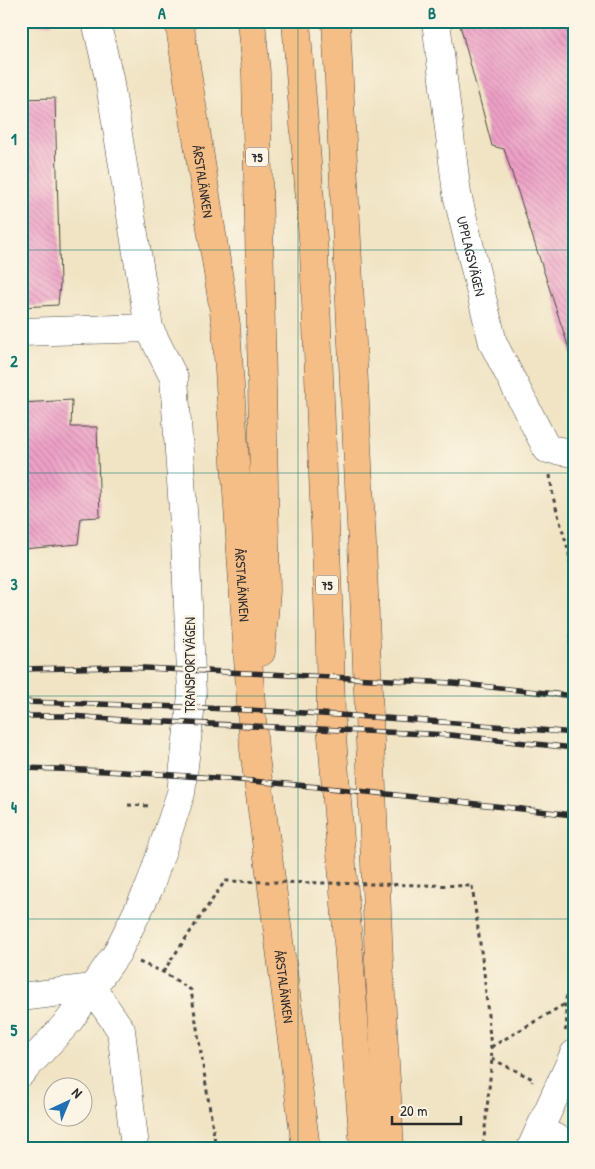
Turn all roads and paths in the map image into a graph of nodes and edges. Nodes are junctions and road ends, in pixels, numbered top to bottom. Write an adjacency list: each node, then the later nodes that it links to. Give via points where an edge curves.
1 (96, 21): 7 (street, via 110,78)
2 (179, 21): 11 (highway, ÅRSTALÄNKEN / 75, via 226,325)
3 (250, 21): 11 (highway, 75, via 256,72 266,591)
4 (296, 21): 26 (highway, 75, via 314,252 331,724)
5 (336, 21): 27 (highway)
6 (436, 21): 9 (street, UPPLAGSVÄGEN, via 457,194 493,344)
7 (149, 328): 8 (street); 14 (street, TRANSPORTVÄGEN, via 174,378 186,539 192,695 181,792 150,886 117,953)
8 (21, 332)
9 (546, 449): 10 (street); 12 (path, via 553,497 569,553 573,590 570,644)
10 (574, 453)
11 (254, 748): 25 (highway, ÅRSTALÄNKEN / 75)
12 (574, 873)
13 (574, 964): 16 (path, via 566,1004)
14 (92, 988): 15 (street); 19 (street, TRANSPORTVÄGEN, via 69,1021); 21 (street, via 121,1030)
15 (21, 997)
16 (491, 1047): 18 (path); 24 (path, bridge, via 472,886 225,881 163,972 192,990)
17 (574, 1054): 22 (street)
18 (492, 1059): 20 (path, via 533,1079); 28 (path)
19 (21, 1073)
20 (530, 1086)
21 (134, 1139)
22 (535, 1139): 23 (street)
23 (569, 1141)
24 (216, 1148)
25 (306, 1148)
26 (364, 1148)
27 (390, 1148)
28 (483, 1148)

